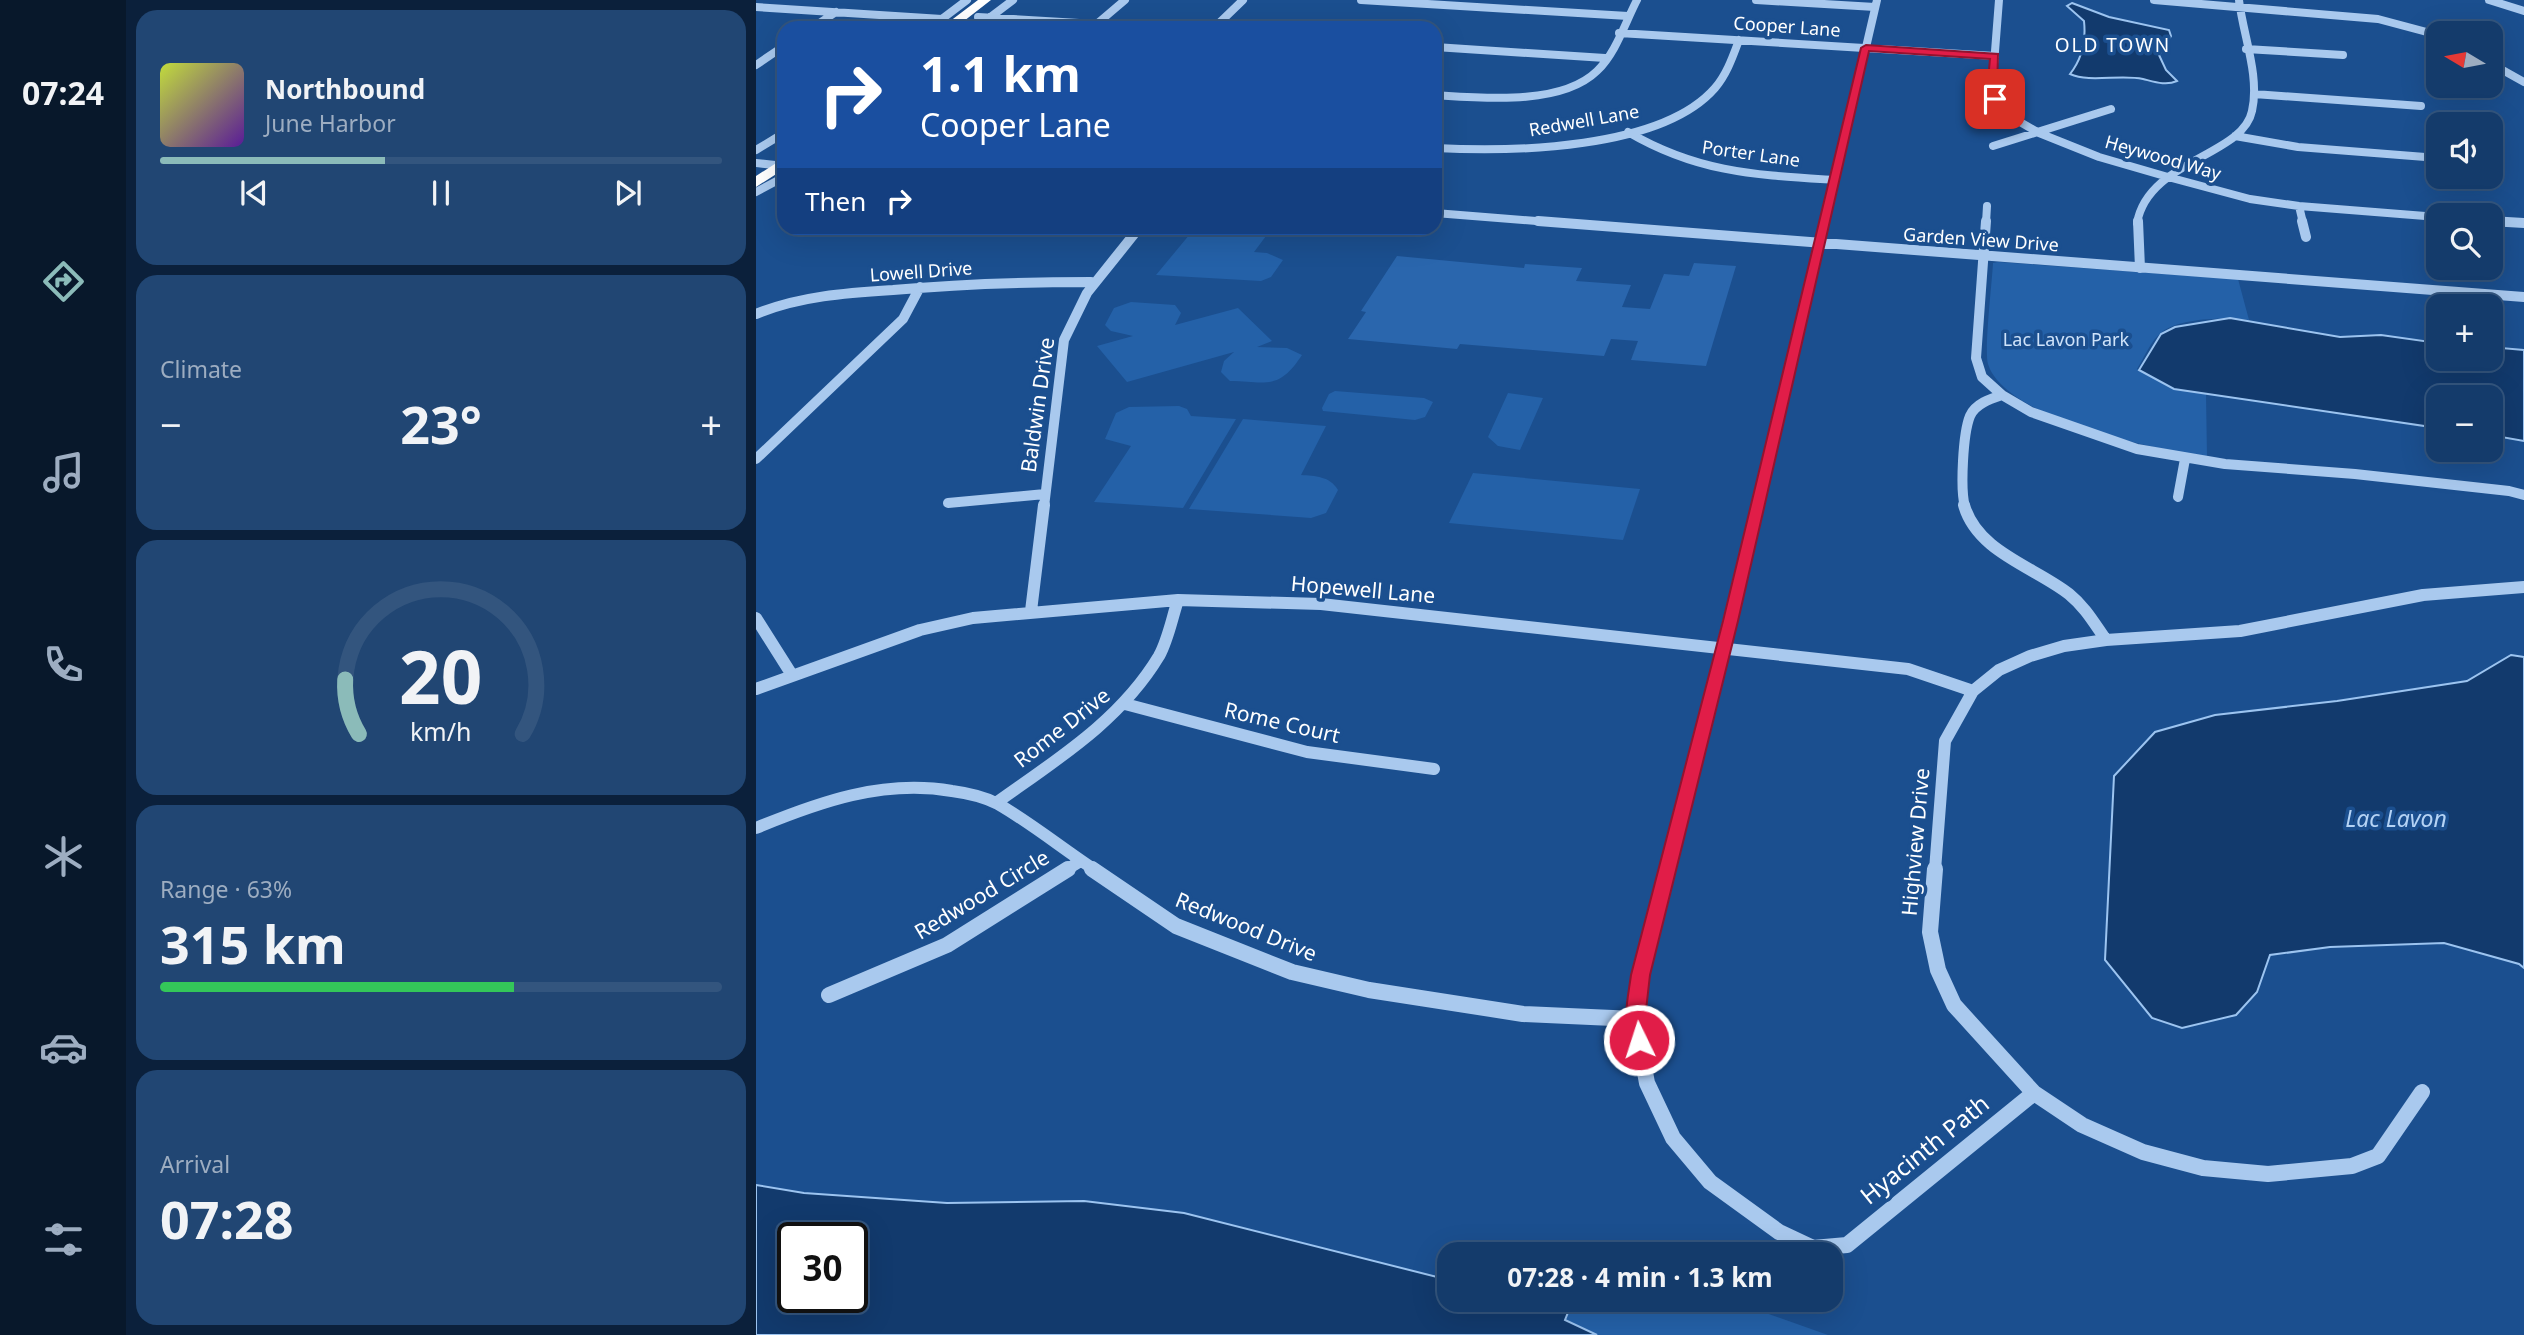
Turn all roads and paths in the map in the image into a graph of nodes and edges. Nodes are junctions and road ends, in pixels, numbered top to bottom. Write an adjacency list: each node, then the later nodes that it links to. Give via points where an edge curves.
1 (967, 0): 23 (street)
2 (985, 0): 24 (highway)
3 (1000, 0): 25 (highway)
4 (1013, 0): 25 (street)
5 (1125, 0): 26 (street)
6 (1243, 0): 27 (street)
7 (1361, 0): 17 (street)
8 (1518, 0): 17 (street)
9 (1637, 0): 20 (street)
10 (1756, 0): 14 (street)
11 (2000, 0): 38 (street, Heywood Way)
12 (2154, 0): 15 (street)
13 (2489, 0): 19 (street)
14 (1876, 4): 32 (street)
15 (2239, 4): 28 (street, via 2378,19); 33 (street)
16 (756, 7): 18 (street)
17 (1511, 9): 20 (street)
18 (836, 12): 21 (street); 22 (street)
19 (2524, 12)
20 (1628, 16): 29 (street)
21 (822, 21)
22 (917, 21)
23 (947, 21)
24 (949, 21)
25 (981, 21)
26 (1100, 21)
27 (1221, 21)
28 (2426, 31)
29 (1619, 33): 30 (street, Cooper Lane); 39 (street)
30 (1739, 40): 32 (street, Cooper Lane); 47 (street, Redwell Lane, via 1725,77 1710,94 1676,115)
31 (1442, 47): 39 (street)
32 (1866, 48): 38 (street, Cooper Lane); 61 (street)
33 (2246, 49): 37 (street); 43 (street)
34 (777, 50): 36 (street)
35 (756, 52): 36 (street)
36 (773, 53): 40 (street)
37 (2343, 55)
38 (1995, 56): 48 (street, Heywood Way, via 1995,99 2008,115)
39 (1605, 58): 44 (street, via 1584,80 1536,94)
40 (756, 65)
41 (2503, 70): 42 (street)
42 (2524, 82)
43 (2254, 94): 45 (street); 49 (street, via 2252,116)
44 (1442, 95)
45 (2421, 106)
46 (2111, 109): 48 (street)
47 (1628, 132): 52 (street, Redwell Lane, via 1538,148); 61 (street, Porter Lane, via 1668,154 1708,167)
48 (2039, 132): 51 (street); 60 (street, Heywood Way, via 2098,157)
49 (2235, 136): 55 (street, via 2298,147); 60 (street)
50 (777, 137): 53 (street)
51 (1993, 146)
52 (1442, 148)
53 (756, 150)
54 (777, 153): 56 (highway)
55 (2426, 157)
56 (758, 165): 57 (street)
57 (777, 167)
58 (777, 171): 62 (highway)
59 (777, 173): 63 (street)
60 (2168, 177): 65 (street, Heywood Way, via 2250,199); 74 (street, via 2139,213)
61 (1835, 180): 72 (street)
62 (756, 183)
63 (756, 192)
64 (1987, 206): 73 (street)
65 (2299, 206): 67 (street, Heywood Way); 71 (street)
66 (1442, 214): 72 (street, Garden View Drive)
67 (2426, 216)
68 (2503, 222): 69 (street)
69 (2524, 223)
70 (1133, 235): 75 (street, Baldwin Drive)
71 (2306, 237)
72 (1820, 243): 73 (street, Garden View Drive); 91 (street)
73 (1983, 256): 74 (street, Garden View Drive); 79 (street, via 1976,358 1983,377)
74 (2140, 268): 77 (street, Garden View Drive)
75 (1091, 282): 76 (street, Lowell Drive); 82 (street, Baldwin Drive, via 1064,340)
76 (920, 287): 78 (street, Lowell Drive, via 809,296); 80 (street, via 903,319)
77 (2524, 297)
78 (756, 314)
79 (2002, 395): 81 (street, via 2031,412 2092,435); 90 (street, via 1984,401 1970,415 1962,493 1965,510 1991,542 2081,604)
80 (756, 459)
81 (2185, 459): 83 (street); 84 (street)
82 (1045, 494): 85 (street); 88 (street, Baldwin Drive)
83 (2524, 495)
84 (2178, 497)
85 (948, 503)
86 (2524, 587): 90 (street, Highview Drive, via 2423,595 2240,631)
87 (1178, 600): 88 (street, Hopewell Lane); 91 (street, Hopewell Lane, via 1321,604); 95 (street, Rome Drive, via 1160,654)
88 (1031, 611): 92 (street, Hopewell Lane, via 919,630)
89 (756, 618): 92 (street)
90 (2106, 640): 94 (street, Highview Drive, via 2030,656 1999,670)
91 (1724, 648): 94 (street, Hopewell Lane, via 1908,669); 101 (street, via 1640,975)
92 (792, 675): 93 (street, Hopewell Lane)
93 (756, 689)
94 (1973, 691): 103 (street, Highview Drive, via 1945,741 1930,932 1938,970 1954,1005)
95 (1125, 704): 96 (street, Rome Court, via 1307,752); 97 (street, Rome Drive, via 1087,738)
96 (1434, 769)
97 (996, 803): 98 (street, Redwood Drive, via 935,786 899,786 814,804); 99 (street, Redwood Drive)
98 (756, 828)
99 (1079, 862): 100 (street, Redwood Circle, via 947,945); 101 (street, Redwood Drive, via 1176,926 1292,972 1369,990 1523,1014)
100 (829, 995)
101 (1635, 1019): 103 (street, Hyacinth Path, via 1647,1083 1673,1138 1710,1182 1779,1232 1813,1248 1847,1245)
102 (2422, 1092): 103 (street, Highview Drive, via 2378,1156 2352,1166 2268,1174 2203,1168 2143,1152 2082,1125)
103 (2034, 1093)

